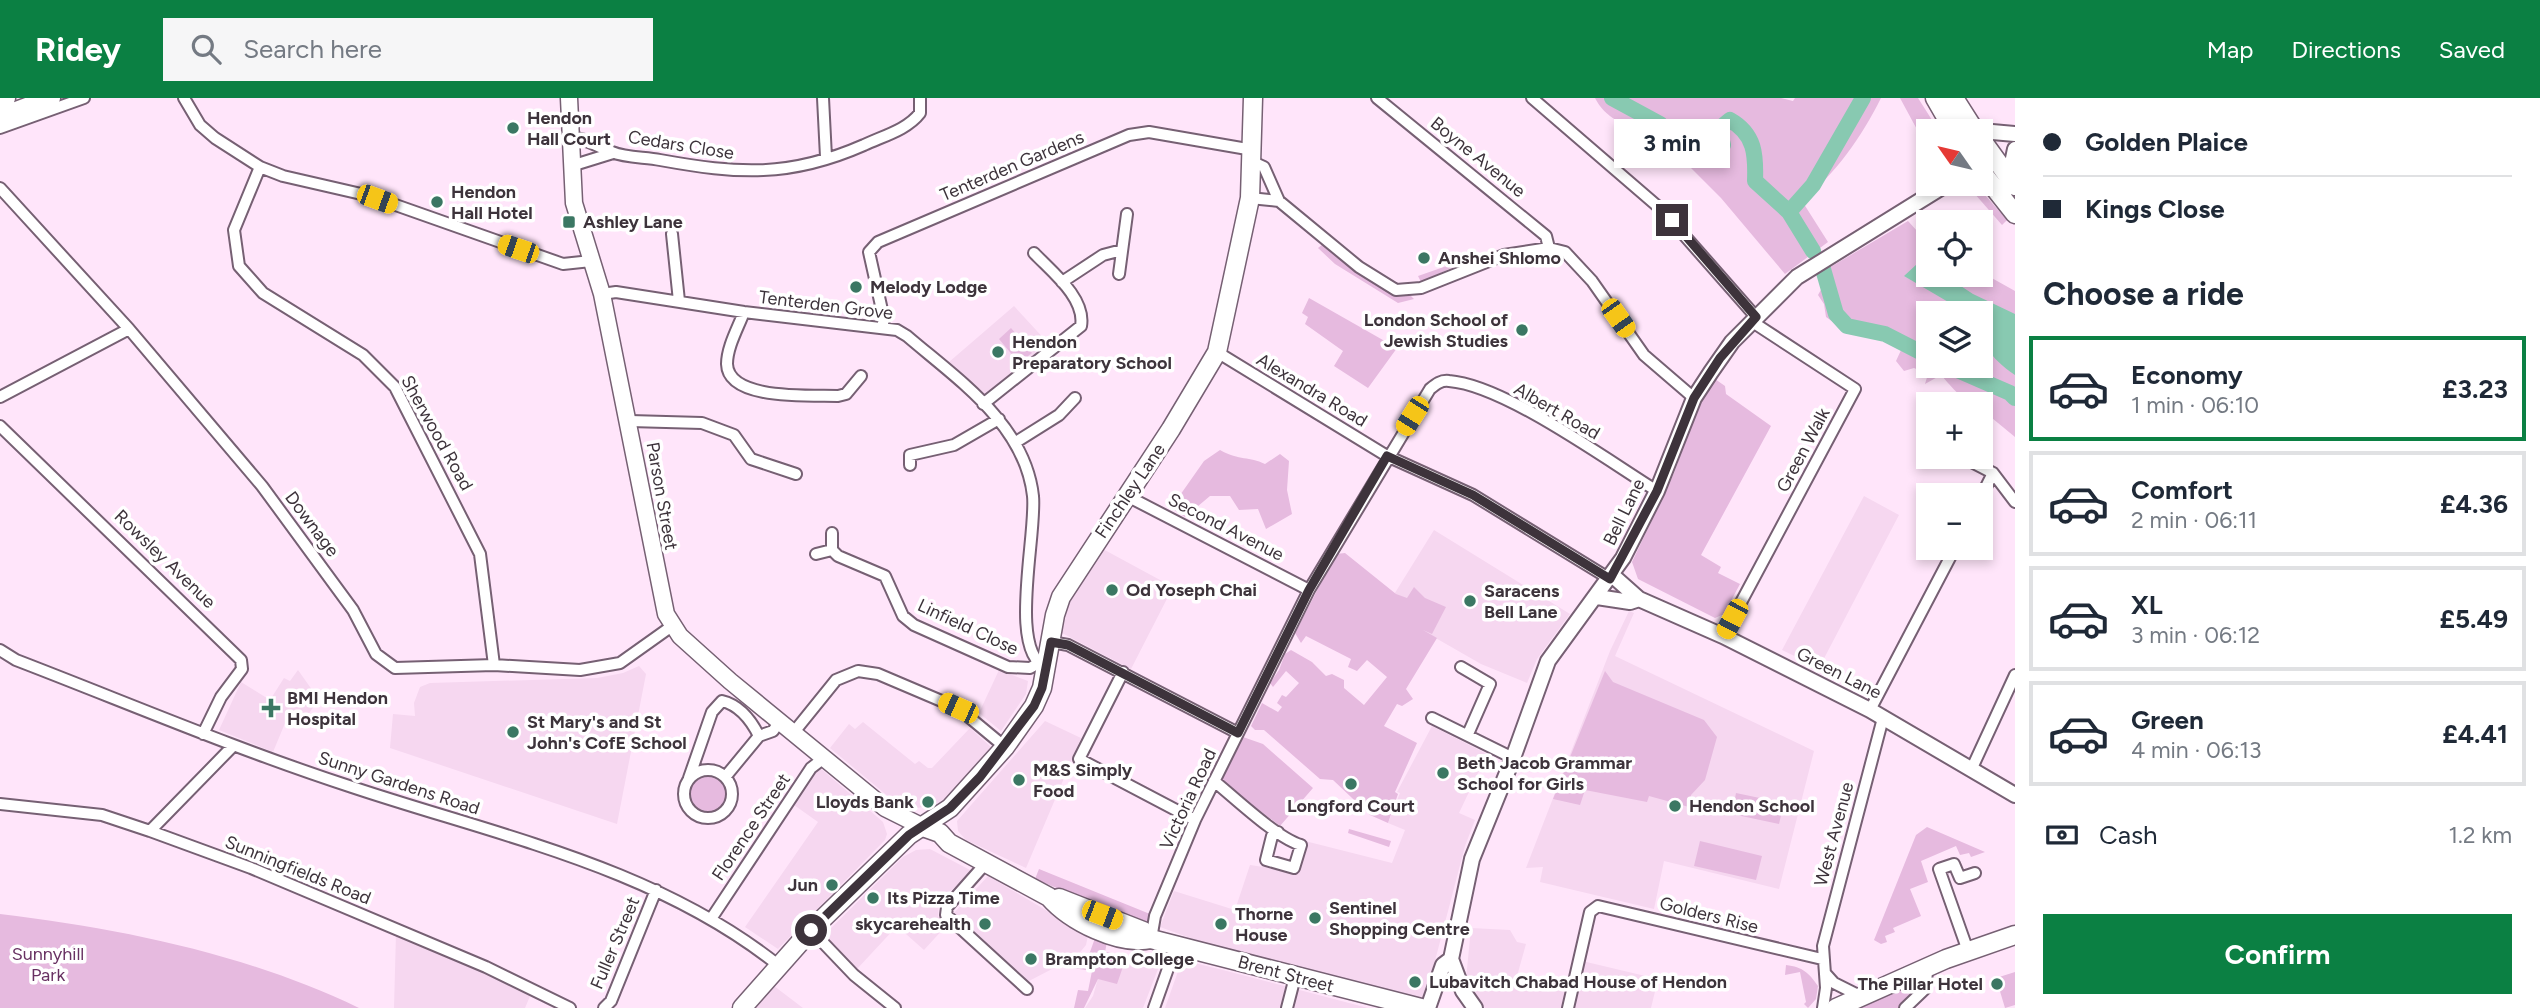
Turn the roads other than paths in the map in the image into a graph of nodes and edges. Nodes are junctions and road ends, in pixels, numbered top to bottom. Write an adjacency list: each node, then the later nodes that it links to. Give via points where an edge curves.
1 (6, 98): 13 (main road)
2 (51, 98): 14 (main road)
3 (84, 98): 17 (street)
4 (184, 98): 27 (street, via 200,125)
5 (823, 98): 25 (street)
6 (920, 98): 25 (street, Cedars Close, via 920,113 903,128)
7 (1253, 98): 23 (main road, Finchley Lane)
8 (1377, 98): 37 (street, Boyne Avenue, via 1546,236)
9 (1532, 98): 46 (street, via 1662,210)
10 (1935, 98): 15 (main road)
11 (1954, 98): 16 (main road)
12 (572, 99): 20 (main road, Parson Street)
13 (0, 100)
14 (0, 117)
15 (1947, 119)
16 (1969, 119)
17 (0, 128)
18 (1993, 132): 19 (street)
19 (2015, 134)
20 (572, 137): 22 (street, Cedars Close); 26 (main road, Parson Street)
21 (2015, 149): 28 (street)
22 (612, 153): 25 (street, Cedars Close, via 730,172 785,169); 26 (street, Cedars Close)
23 (1253, 156): 32 (main road, Finchley Lane); 33 (street, via 1264,167); 47 (street, Tenterden Gardens, via 1149,132 1129,135 878,242 869,252)
24 (1993, 156): 28 (main road)
25 (826, 157)
26 (571, 166): 40 (main road, Parson Street, via 574,204)
27 (260, 167): 40 (street, via 370,197 563,264); 80 (street, Sherwood Road, via 234,230 239,266 263,293 363,355 396,387 480,554)
28 (2012, 182)
29 (1993, 187): 35 (main road)
30 (0, 188): 48 (street, Downage)
31 (1925, 196): 46 (street, Bell Lane, via 1797,277)
32 (1250, 198): 33 (street); 49 (main road, Finchley Lane)
33 (1279, 201): 37 (street, via 1359,267 1401,291 1421,288 1504,255)
34 (1127, 214): 38 (street)
35 (2015, 214)
36 (672, 234): 44 (street)
37 (1549, 248): 53 (street, via 1573,258 1644,355)
38 (1122, 250): 41 (street); 42 (street, via 1103,254)
39 (1034, 253): 42 (street)
40 (591, 261): 43 (main road, Parson Street)
41 (1119, 274)
42 (1062, 282): 54 (street, via 1079,307 1081,326)
43 (601, 294): 44 (street, Tenterden Grove); 56 (main road, Parson Street)
44 (679, 301): 45 (street, Tenterden Grove)
45 (744, 312): 47 (street, Tenterden Grove); 50 (street, via 728,358 729,372 737,383 774,394 838,396 846,394)
46 (1754, 319): 53 (street, Bell Lane); 77 (street, Green Walk, via 1855,390)
47 (882, 328): 54 (street, Tenterden Grove, via 902,332)
48 (130, 329): 51 (street); 80 (street, Downage, via 262,486 353,611 385,664 395,668)
49 (1217, 352): 60 (street, Alexandra Road); 66 (main road, Finchley Lane)
50 (861, 376)
51 (0, 397)
52 (1075, 398): 58 (street, via 1059,415)
53 (1694, 398): 65 (street, Bell Lane)
54 (983, 404): 55 (street, Tenterden Grove)
55 (999, 419): 58 (street, Tenterden Grove); 59 (street, via 954,445)
56 (630, 421): 63 (street, via 702,423 734,435 751,459); 76 (main road, Parson Street, via 661,597)
57 (0, 426): 90 (street, Rowsley Avenue, via 241,660 242,669 221,697)
58 (1016, 442): 81 (street, Tenterden Grove, via 1033,496 1026,620 1030,653)
59 (908, 456)
60 (1387, 456): 65 (street, Albert Road, via 1430,389 1446,381 1522,407); 72 (street, Alexandra Road, via 1473,495); 73 (street, Victoria Road)
61 (1985, 469): 62 (street)
62 (1993, 473): 64 (street); 67 (street)
63 (796, 474)
64 (1988, 483)
65 (1657, 491): 72 (street, Bell Lane)
66 (1127, 496): 73 (street, Second Avenue); 78 (main road, Finchley Lane, via 1061,597)
67 (2015, 502)
68 (832, 533): 69 (street)
69 (832, 550): 70 (street); 81 (street, Linfield Close, via 844,561 885,576 903,616 914,625 1008,667)
70 (816, 554)
71 (1949, 560): 85 (street, West Avenue)
72 (1611, 577): 74 (street, Bell Lane); 75 (street, Green Lane)
73 (1309, 590): 89 (street, Victoria Road)
74 (1597, 597): 75 (street, Green Lane); 96 (street, Bell Lane, via 1548,661)
75 (1639, 599): 77 (street, Green Lane)
76 (672, 626): 80 (street, Downage, via 620,663 580,670); 87 (main road, Parson Street)
77 (1723, 636): 85 (street, Green Lane)
78 (1051, 642): 81 (main road, Finchley Lane); 83 (street, via 1068,645)
79 (0, 650): 90 (street, Sunny Gardens Road)
80 (494, 665)
81 (1042, 666): 94 (main road, Finchley Lane, via 1034,706)
82 (1461, 667): 91 (street, via 1490,684)
83 (1123, 672): 89 (street); 104 (street, via 1079,759)
84 (2015, 675): 97 (street)
85 (1877, 714): 97 (street, Green Lane); 119 (street, West Avenue)
86 (1432, 718): 91 (street)
87 (780, 721): 88 (main road, Parson Street); 92 (street, via 773,731)
88 (793, 732): 94 (street, via 836,680 858,671 878,674 958,708); 95 (main road, Parson Street)
89 (1238, 733): 100 (street, Victoria Road)
90 (203, 734): 93 (street, Sunny Gardens Road)
91 (1468, 734): 96 (street)
92 (759, 736): 98 (street); 99 (street, via 732,704 722,701 712,712)
93 (232, 747): 105 (street); 111 (street, Sunny Gardens Road, via 608,868)
94 (1005, 747): 103 (main road, Finchley Lane)
95 (824, 758): 106 (main road, Parson Street); 112 (street, Florence Street, via 811,768)
96 (1513, 758): 118 (street, Bell Lane, via 1472,859)
97 (1972, 768): 101 (street, Green Lane)
98 (726, 776): 99 (street, via 710,769); 99 (street, via 733,790 728,808 714,818 695,814 684,801)
99 (689, 778)
100 (1214, 781): 104 (street, Victoria Road); 107 (street)
101 (2015, 795)
102 (0, 804): 105 (street, Sunningfields Road, via 102,815)
103 (950, 808): 106 (main road, Finchley Lane); 108 (main road)
104 (1195, 820): 115 (street, Victoria Road, via 1155,916)
105 (150, 831): 127 (street, Sunningfields Road, via 251,868)
106 (916, 831): 108 (main road, Brent Street, via 940,833); 113 (main road, Finchley Lane)
107 (1279, 832)
108 (949, 842): 109 (main road, Brent Street)
109 (986, 863): 115 (main road, Brent Street, via 1049,897 1143,931); 124 (street, via 947,907 946,915)
110 (1975, 873): 117 (street, via 1960,878 1954,864 1939,869)
111 (656, 890): 112 (street, Sunny Gardens Road); 128 (street, Fuller Street, via 611,1002)
112 (711, 919): 120 (street, Sunny Gardens Road)
113 (811, 930): 120 (main road, Finchley Lane); 130 (street, via 854,975)
114 (2015, 935): 117 (main road)
115 (1151, 939): 116 (main road, Brent Street)
116 (1177, 946): 123 (main road, Brent Street); 131 (street)
117 (1968, 951): 121 (main road)
118 (1451, 959): 134 (street, Bell Lane, via 1443,965); 135 (street)
119 (1822, 959): 122 (street); 136 (street, Golders Rise, via 1598,906 1590,912)
120 (778, 965): 129 (main road, Finchley Lane)
121 (1927, 967): 125 (main road); 139 (street, via 1926,988)
122 (1825, 973): 125 (street); 137 (street)
123 (1295, 976): 126 (main road, Brent Street); 132 (street)
124 (1027, 989)
125 (1860, 996): 138 (main road)
126 (1385, 1004): 133 (main road, Brent Street)
127 (570, 1008)
128 (604, 1008)
129 (742, 1008)
130 (895, 1008)
131 (1154, 1008)
132 (1287, 1008)
133 (1421, 1008)
134 (1428, 1008)
135 (1475, 1008)
136 (1568, 1008)
137 (1823, 1008)
138 (1836, 1008)
139 (1905, 1008)

